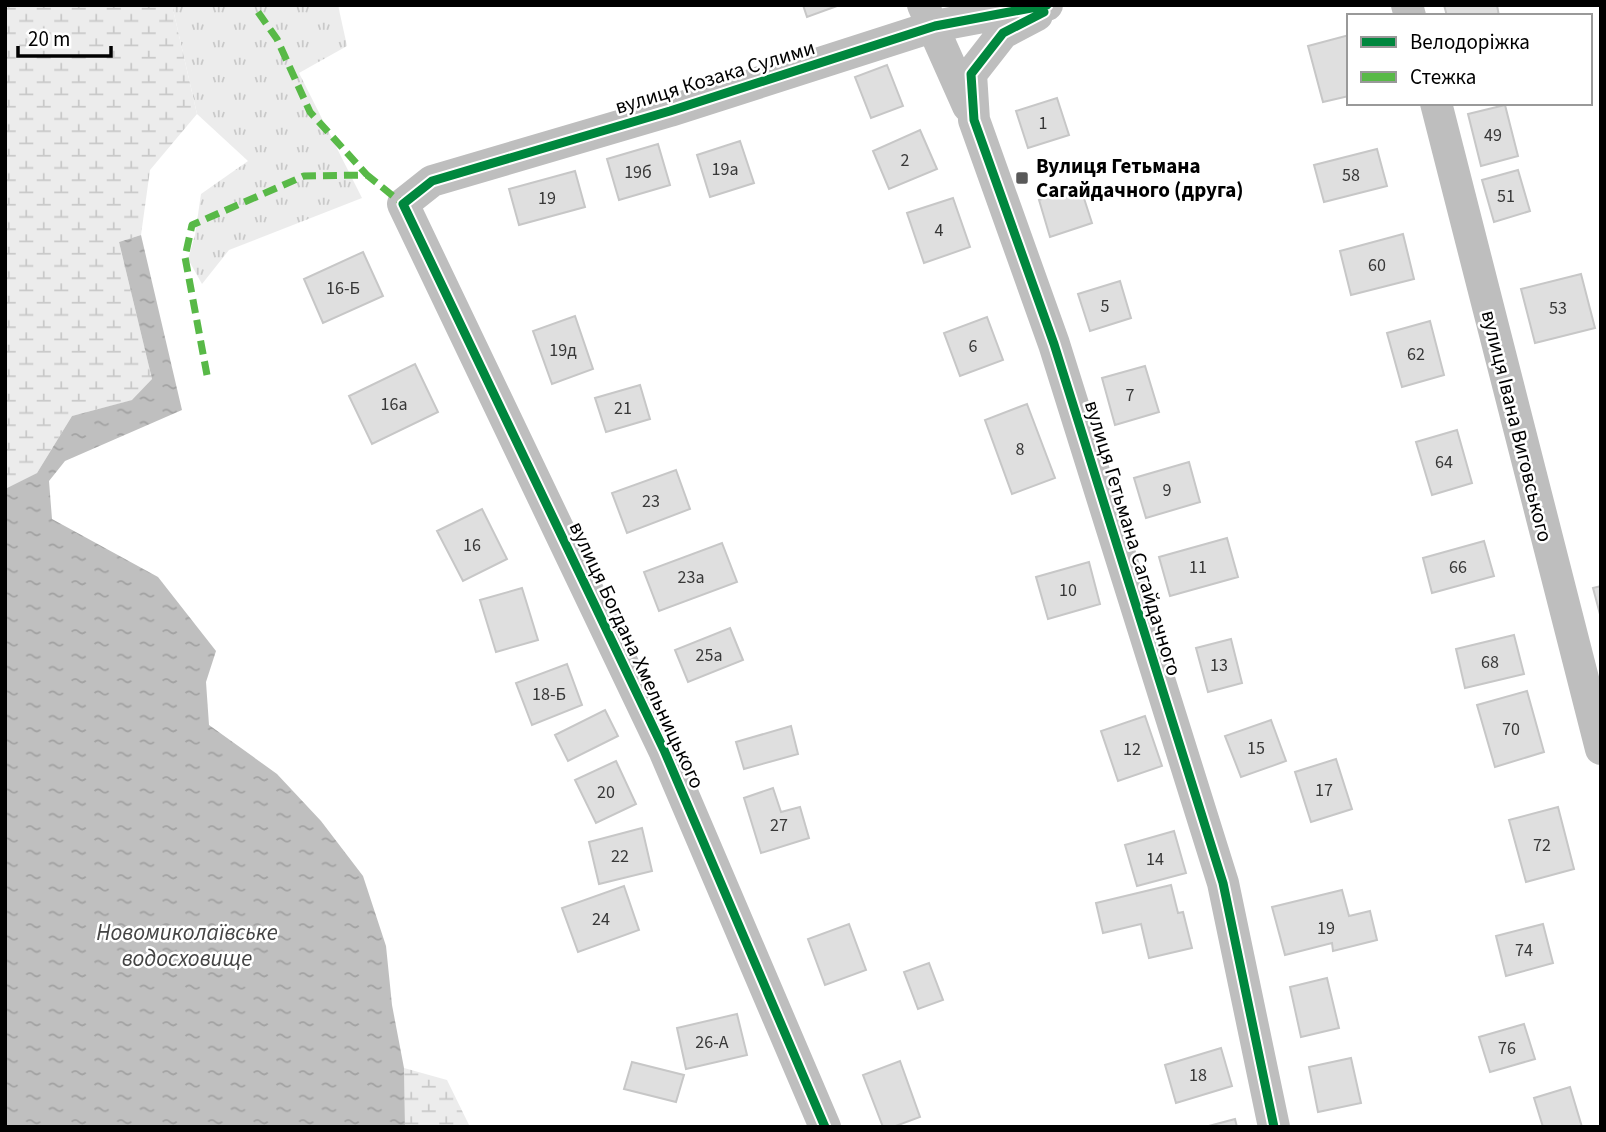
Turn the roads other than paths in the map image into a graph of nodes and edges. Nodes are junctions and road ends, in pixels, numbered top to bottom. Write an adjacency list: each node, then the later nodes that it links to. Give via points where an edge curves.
1 (1047, 5): 3 (street, вулиця Козака Сулими)
2 (1056, 5): 5 (street, вулиця Гетьмана Сагайдачного, via 1003,33 971,74)
3 (929, 15): 5 (street, вулиця Гетьмана Сагайдачного); 6 (street, вулиця Козака Сулими, via 670,111 432,181)
4 (1437, 105): 7 (street, вулиця Івана Виговського)
5 (974, 120): 9 (street, вулиця Гетьмана Сагайдачного, via 1054,344 1223,883)
6 (402, 204): 8 (street, вулиця Богдана Хмельницького, via 664,750)
7 (1601, 749)
8 (825, 1127)
9 (1274, 1127)

